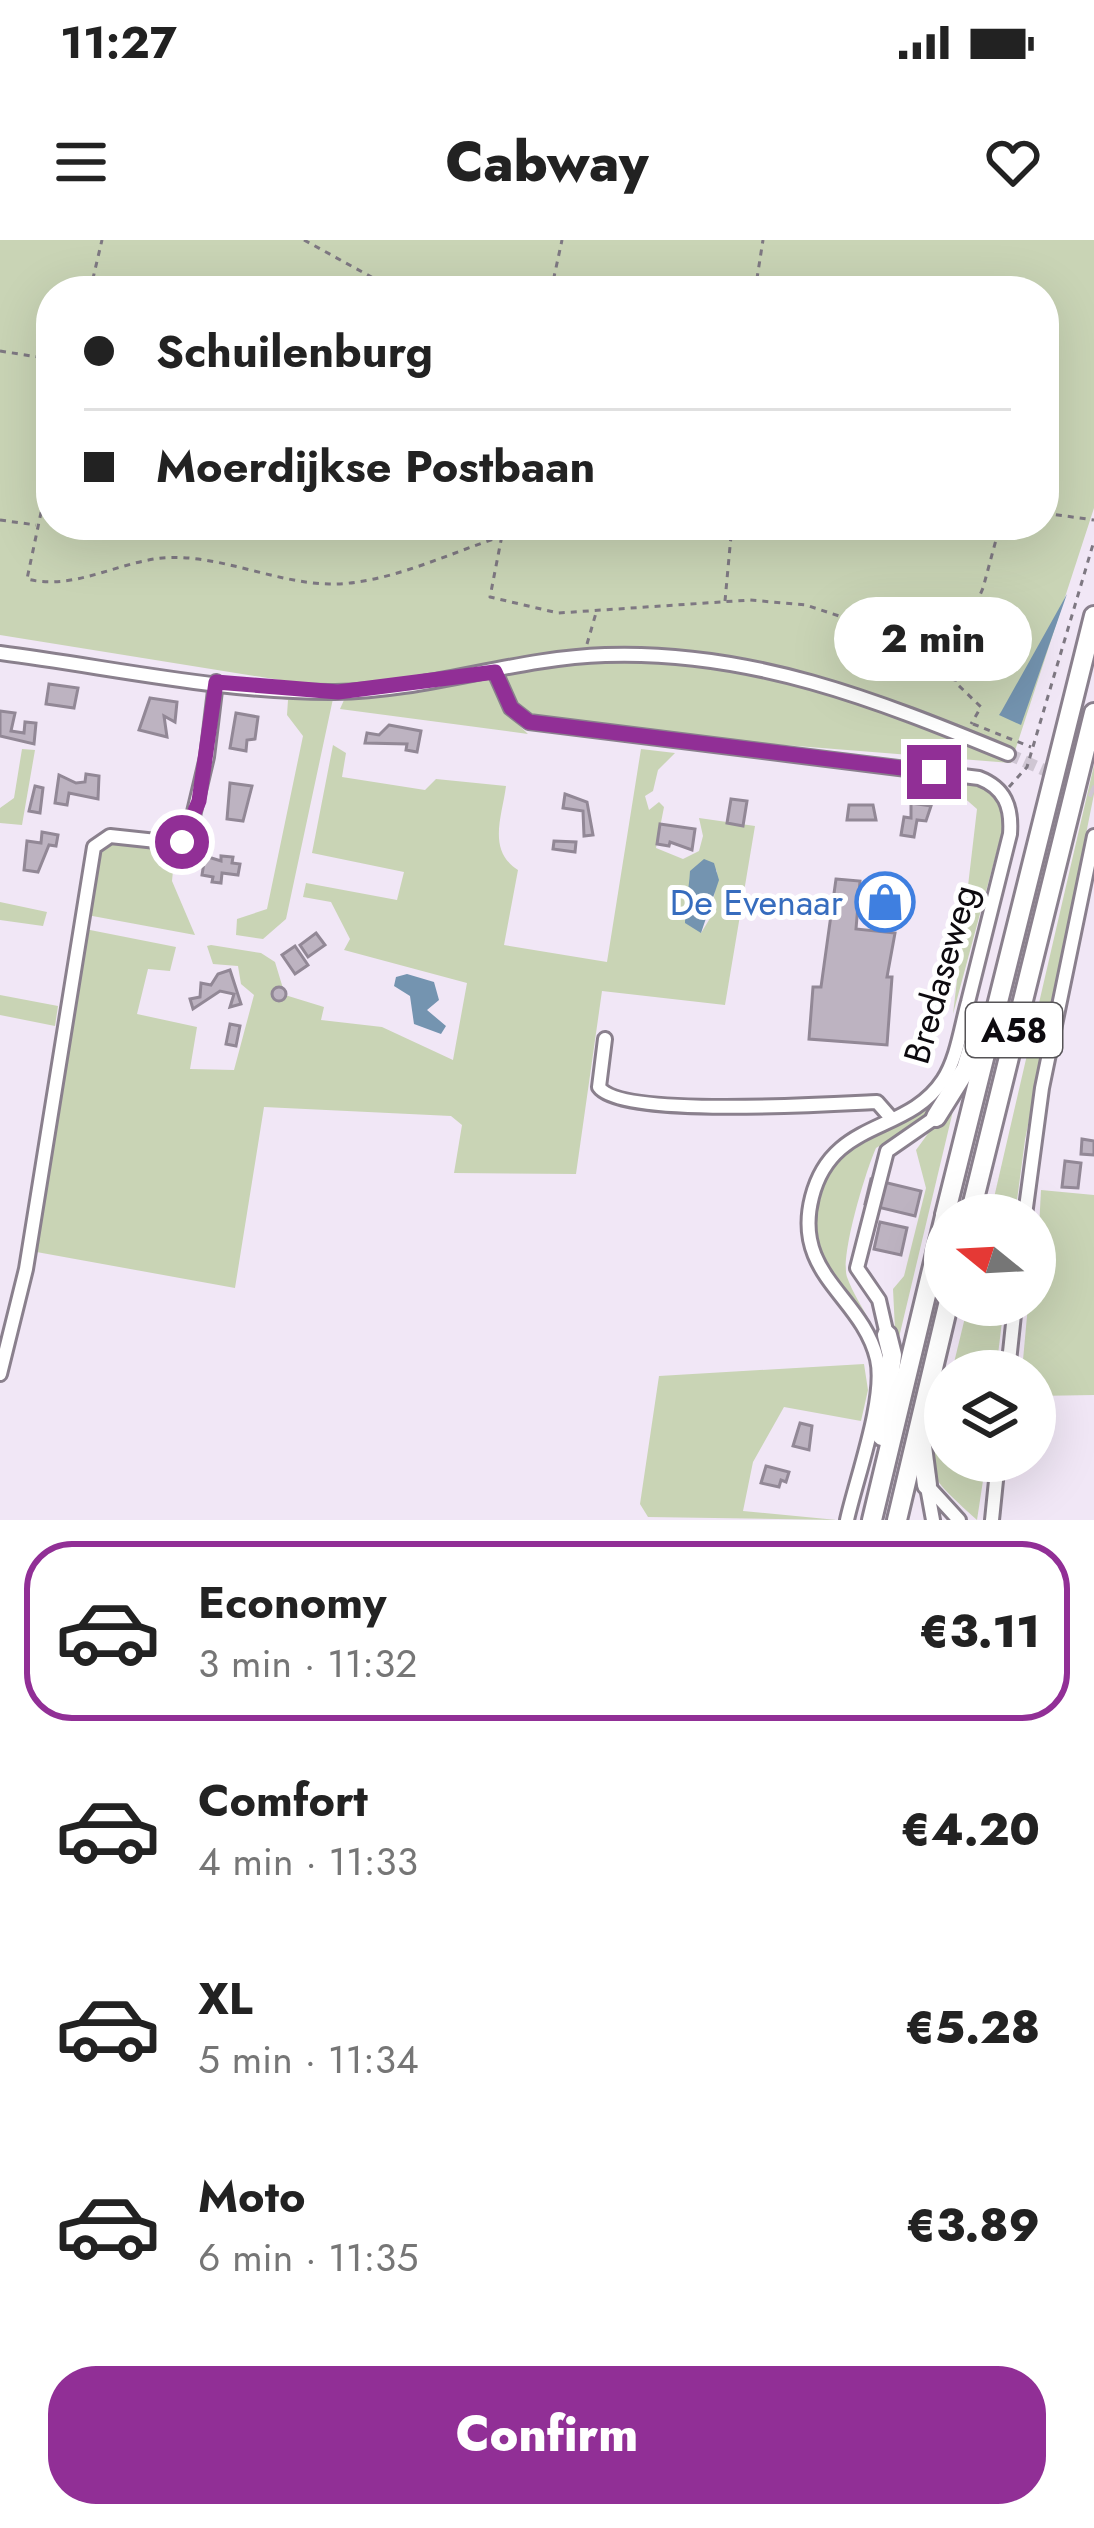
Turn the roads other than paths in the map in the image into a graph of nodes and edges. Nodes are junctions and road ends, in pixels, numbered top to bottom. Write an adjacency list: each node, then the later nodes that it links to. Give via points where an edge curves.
1 (1094, 616): 8 (highway, A58)
2 (0, 653): 4 (street)
3 (495, 672): 4 (street, via 338,692); 6 (street, via 585,658 732,660 848,690); 11 (street, Bredaseweg, via 511,708 529,722 979,778 1003,792 1010,834 948,1073 927,1100)
4 (216, 682): 18 (street, via 189,833 175,843 110,836 94,847 26,1269)
5 (1094, 713): 13 (highway, A58)
6 (1008, 754)
7 (1094, 836): 14 (street)
8 (1011, 940): 10 (highway, A58, via 966,1070); 12 (highway, A58)
9 (604, 1039): 11 (street, via 599,1087 616,1100 740,1108 877,1102)
10 (935, 1117): 17 (street, A58, via 887,1150 857,1268 879,1300)
11 (892, 1118): 24 (street, Bredaseweg, via 833,1155 809,1218 817,1263 860,1320 878,1362)
12 (950, 1194)
13 (975, 1194)
14 (1028, 1194)
15 (924, 1303): 22 (highway, A58)
16 (943, 1326): 19 (highway)
17 (887, 1335): 22 (highway, A58, via 892,1355)
18 (0, 1374)
19 (919, 1426): 21 (highway); 25 (highway)
20 (996, 1482): 27 (street)
21 (927, 1485): 23 (street); 26 (street)
22 (874, 1513)
23 (934, 1519)
24 (847, 1520)
25 (897, 1520)
26 (959, 1520)
27 (992, 1520)

